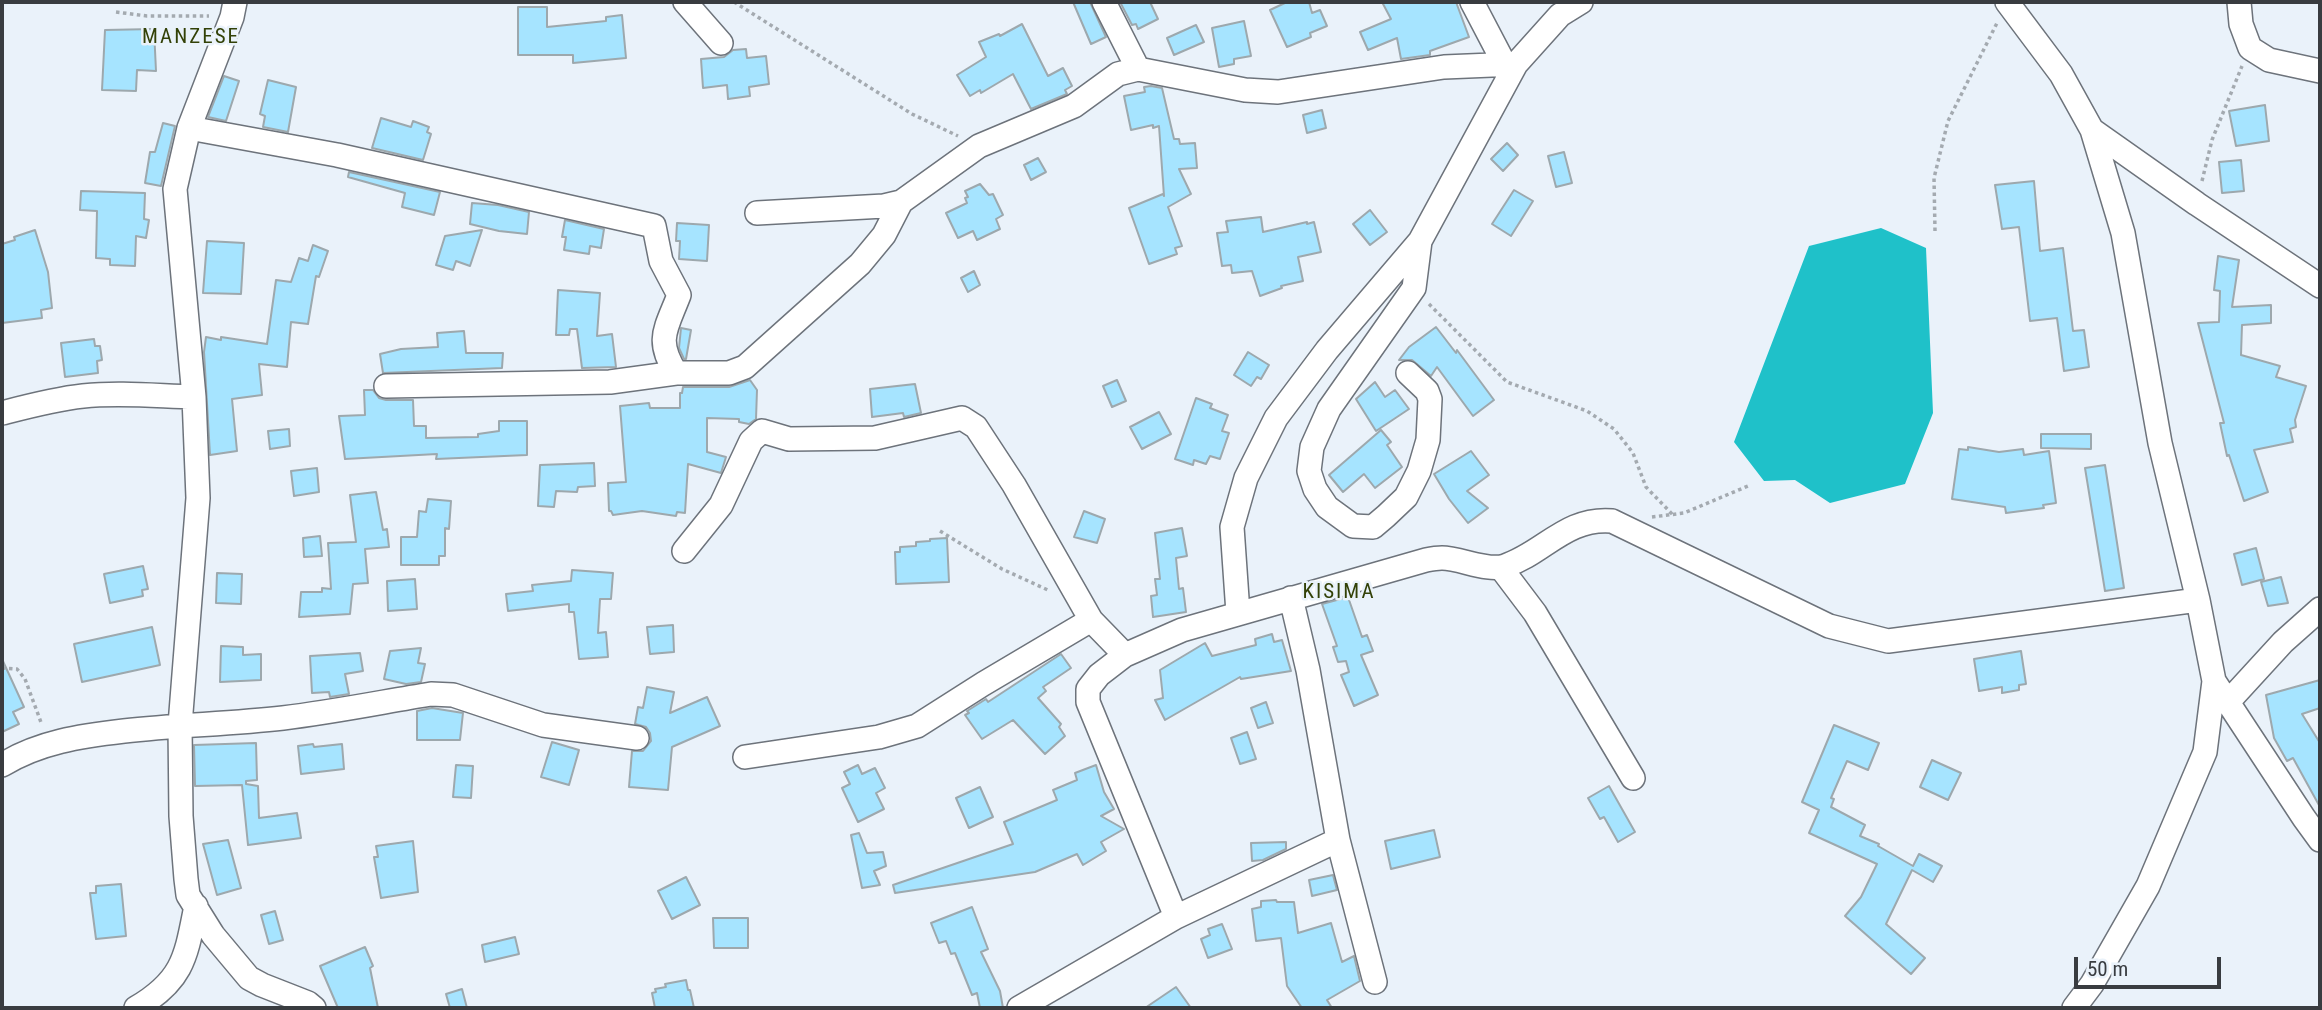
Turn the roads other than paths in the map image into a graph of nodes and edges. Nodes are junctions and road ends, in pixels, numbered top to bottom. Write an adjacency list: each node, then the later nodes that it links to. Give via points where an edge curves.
1 (685, 2): 8 (street)
2 (1104, 2): 10 (street)
3 (1472, 2): 9 (street)
4 (1581, 2): 9 (street, via 1560,15)
5 (2007, 2): 13 (street, via 2062,74)
6 (2239, 2): 11 (street, via 2250,48 2269,60)
7 (234, 9): 12 (street)
8 (721, 43)
9 (1510, 65): 10 (street, via 1444,67 1278,92); 16 (street)
10 (1138, 69): 14 (street, via 1118,74 1074,106 979,146)
11 (2320, 71)
12 (189, 128): 18 (street, via 337,155 653,226 661,261 679,295 663,338 666,357); 21 (street, via 175,189)
13 (2092, 130): 17 (street); 26 (street, via 2123,233 2160,443)
14 (901, 202): 15 (street); 18 (street, via 884,235 860,264 746,367 729,373)
15 (757, 213)
16 (1420, 241): 19 (street, via 1413,288 1329,409 1312,447 1309,471 1315,489 1327,507 1353,526 1373,527 1406,497 1419,471 1428,440 1430,400); 29 (street, via 1276,418 1246,478 1232,527)
17 (2320, 286)
18 (676, 373): 20 (street, via 610,382)
19 (1408, 373)
20 (386, 386)
21 (194, 397): 22 (street, via 85,396); 33 (street, via 198,498)
22 (2, 413)
23 (684, 551): 28 (street, via 721,505 751,441 762,431 789,439 875,438 962,418 976,427)
24 (1500, 568): 25 (street, via 1443,558 1426,560); 26 (street, via 1520,561 1566,529 1597,519 1612,521 1829,626 1888,641); 37 (street, via 1535,613)
25 (1291, 598): 29 (street); 38 (street)
26 (2198, 600): 31 (street)
27 (2320, 609): 32 (street)
28 (1087, 613): 30 (street); 35 (street, via 917,726 879,737)
29 (1238, 613): 30 (street, via 1182,630)
30 (1125, 655): 41 (street, via 1098,675 1088,689 1087,702)
31 (2214, 681): 32 (street); 46 (street, via 2205,752 2148,886)
32 (2228, 702): 39 (street)
33 (180, 725): 34 (street, via 282,718 431,694 453,695 543,725); 36 (street, via 49,743); 40 (street, via 186,879 188,895)
34 (637, 738)
35 (745, 757)
36 (2, 765)
37 (1633, 778)
38 (1338, 840): 41 (street); 42 (street)
39 (2320, 840)
40 (196, 906): 43 (street, via 181,968 156,996); 44 (street, via 213,935 249,978)
41 (1177, 917): 45 (street)
42 (1375, 982)
43 (136, 1008)
44 (314, 1008)
45 (1019, 1008)
46 (2074, 1008)

